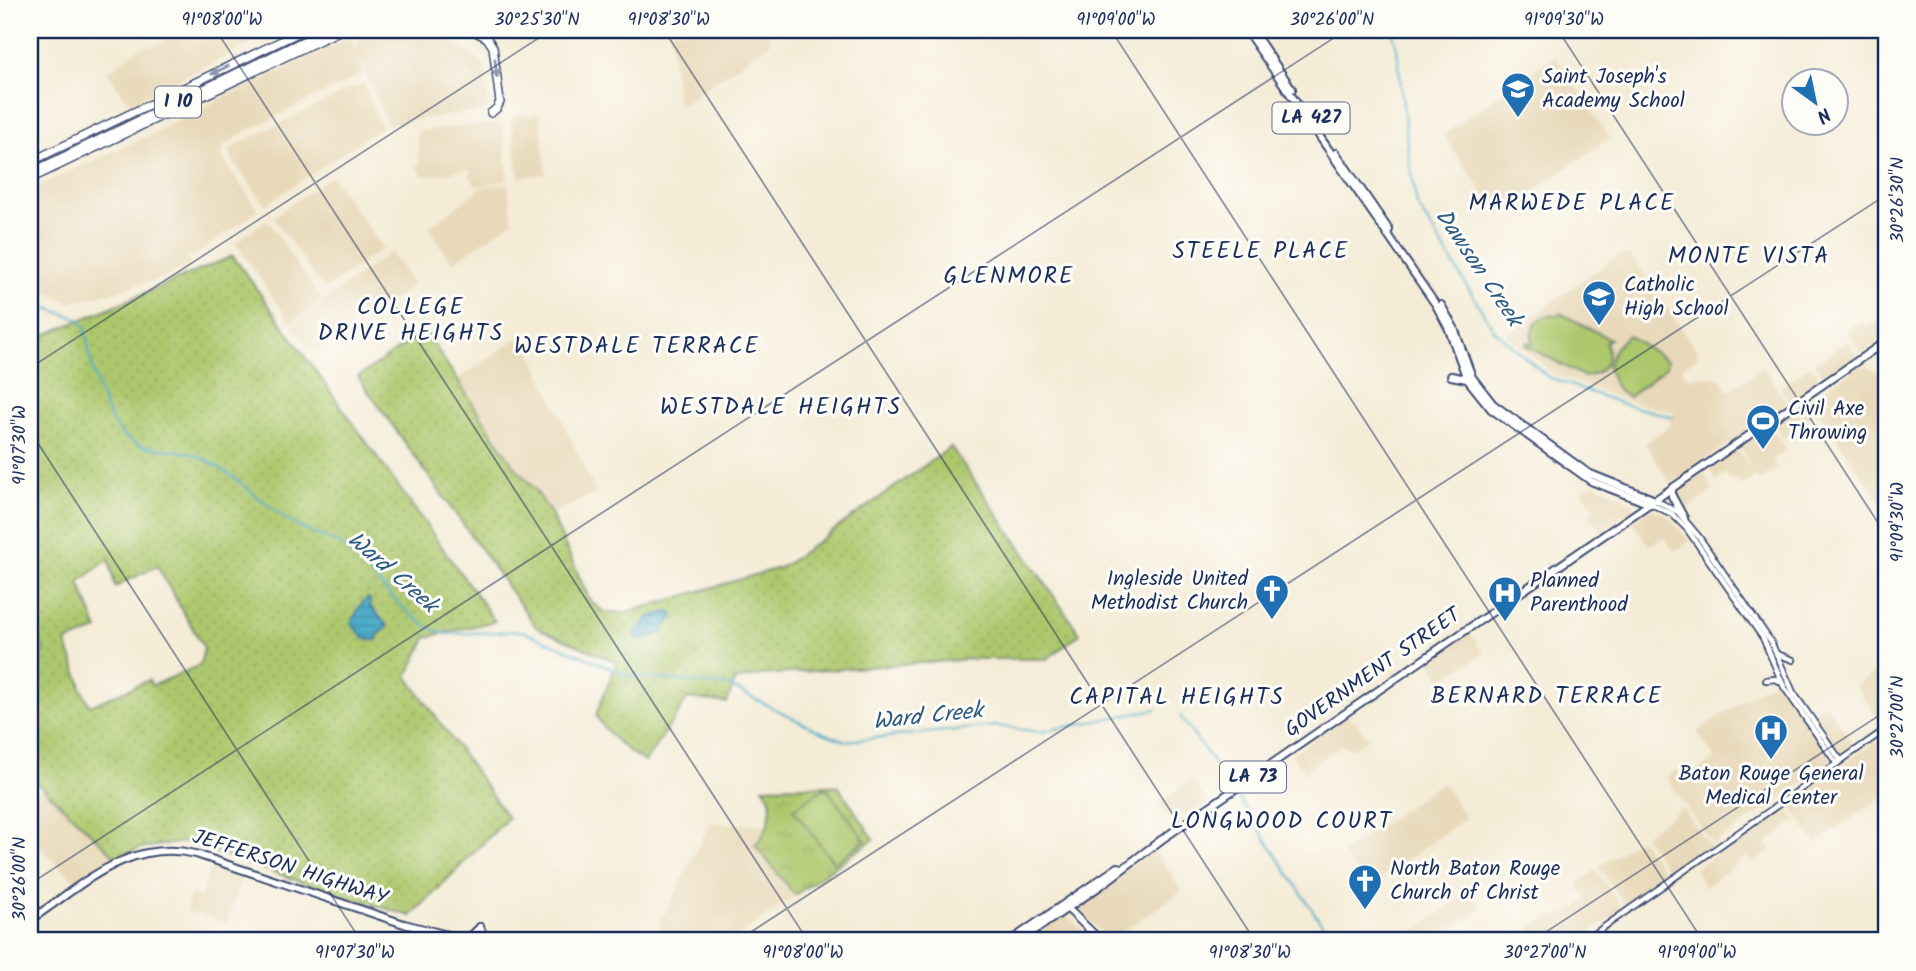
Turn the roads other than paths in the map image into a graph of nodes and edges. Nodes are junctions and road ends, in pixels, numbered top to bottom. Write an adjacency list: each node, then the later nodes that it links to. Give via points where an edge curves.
1 (304, 30): 10 (highway, I 10, one-way to 10)
2 (326, 30): 11 (highway, I 10)
3 (341, 30): 12 (highway)
4 (451, 30): 5 (highway)
5 (456, 30)
6 (472, 30): 9 (highway, one-way to 9, via 493,47 500,102)
7 (1246, 30): 15 (main road, LA 427, via 1436,305)
8 (1252, 30): 18 (main road, LA 427, via 1447,313 1469,370 1485,396 1588,473)
9 (491, 113)
10 (30, 162)
11 (30, 173)
12 (30, 179)
13 (1886, 341): 16 (main road, GOVERNMENT STREET / LA 73)
14 (1451, 376): 15 (main road)
15 (1467, 379): 17 (main road, LA 427, via 1511,425 1582,475)
16 (1672, 488): 18 (main road, GOVERNMENT STREET / LA 73); 20 (main road, via 1671,496)
17 (1624, 495): 18 (main road, LA 427); 19 (main road, via 1636,505)
18 (1653, 502): 19 (main road, GOVERNMENT STREET / LA 73); 20 (main road, LA 427, via 1673,508); 23 (main road, via 1687,529)
19 (1634, 514): 28 (main road, GOVERNMENT STREET / LA 73)
20 (1684, 518): 21 (main road, LA 427)
21 (1777, 654): 22 (main road); 23 (main road, LA 427)
22 (1793, 660)
23 (1780, 670): 25 (main road); 27 (main road)
24 (1766, 680): 25 (main road)
25 (1782, 682): 27 (main road)
26 (1886, 729): 27 (main road)
27 (1839, 762): 38 (main road)
28 (1122, 868): 29 (main road, GOVERNMENT STREET / LA 73); 30 (main road, GOVERNMENT STREET / LA 73)
29 (1082, 899): 30 (main road, GOVERNMENT STREET / LA 73); 31 (main road)
30 (1065, 907): 31 (main road); 35 (main road, GOVERNMENT STREET / LA 73); 36 (main road, GOVERNMENT STREET / LA 73)
31 (1079, 919): 37 (main road)
32 (30, 920): 33 (main road, JEFFERSON HIGHWAY, via 120,861 144,852 174,850)
33 (470, 941): 34 (main road, JEFFERSON HIGHWAY, via 480,927)
34 (486, 941)
35 (1010, 941)
36 (1019, 941)
37 (1101, 941)
38 (1584, 941)

